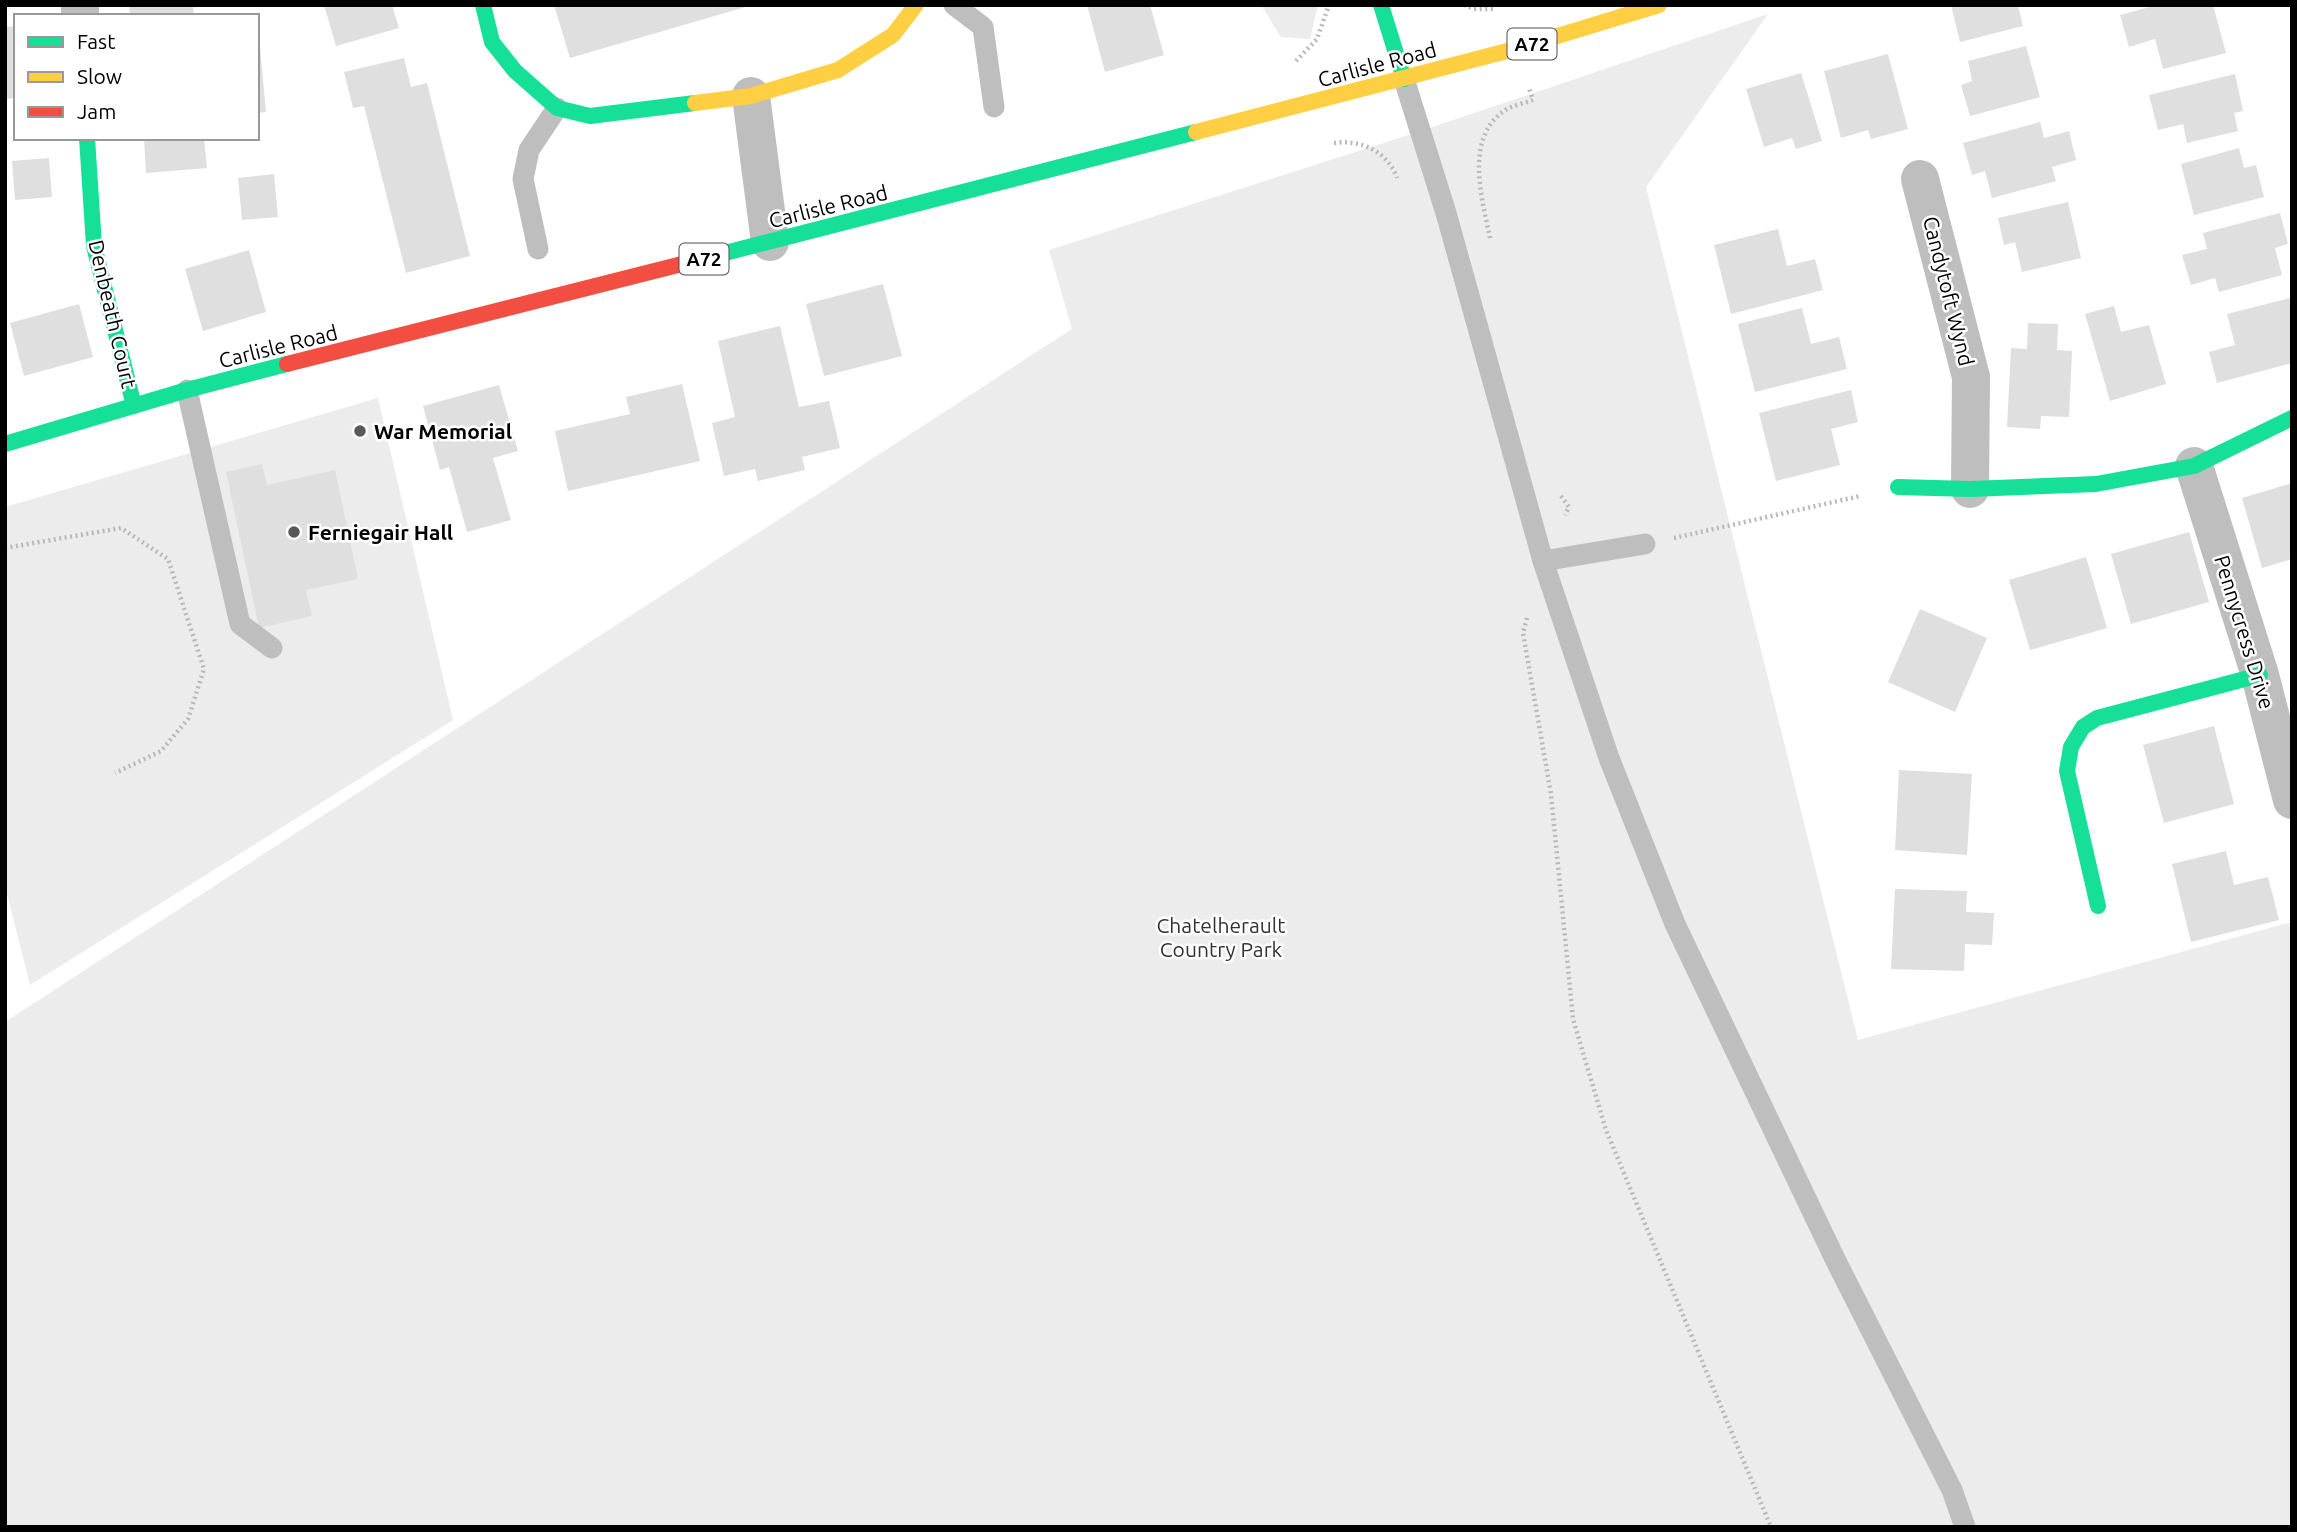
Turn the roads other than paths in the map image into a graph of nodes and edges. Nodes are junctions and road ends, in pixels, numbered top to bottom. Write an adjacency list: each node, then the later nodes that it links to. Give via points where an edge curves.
1 (483, 5): 9 (main road, via 492,42 515,71)
2 (916, 5): 7 (main road, via 893,35 838,70)
3 (954, 5): 8 (lane, via 983,27)
4 (1381, 5): 6 (main road)
5 (1660, 5): 6 (main road, Carlisle Road / A72)
6 (1404, 79): 12 (main road, Carlisle Road / A72); 22 (lane)
7 (751, 96): 9 (main road, via 590,116); 12 (street)
8 (994, 107)
9 (557, 108): 13 (lane, via 529,150 523,179)
10 (87, 140): 15 (main road, Denbeath Court, via 94,246)
11 (1920, 179): 20 (street, Candytoft Wynd, via 1971,377)
12 (770, 242): 14 (main road, Carlisle Road / A72)
13 (538, 249)
14 (187, 390): 15 (main road, Carlisle Road / A72); 23 (lane, via 240,624)
15 (134, 406): 17 (main road, Carlisle Road / A72)
16 (2292, 418): 18 (main road)
17 (5, 444)
18 (2194, 466): 20 (main road, via 2096,484); 24 (street, Pennycress Drive)
19 (1898, 487): 20 (main road)
20 (1970, 489)
21 (1646, 544): 22 (lane)
22 (1543, 561): 27 (lane, via 1609,758 1675,923 1836,1261 1952,1490)
23 (272, 648)
24 (2260, 675): 25 (street, Pennycress Drive); 26 (main road, via 2097,718 2083,727 2071,747 2067,771)
25 (2292, 800)
26 (2098, 906)
27 (1965, 1527)

